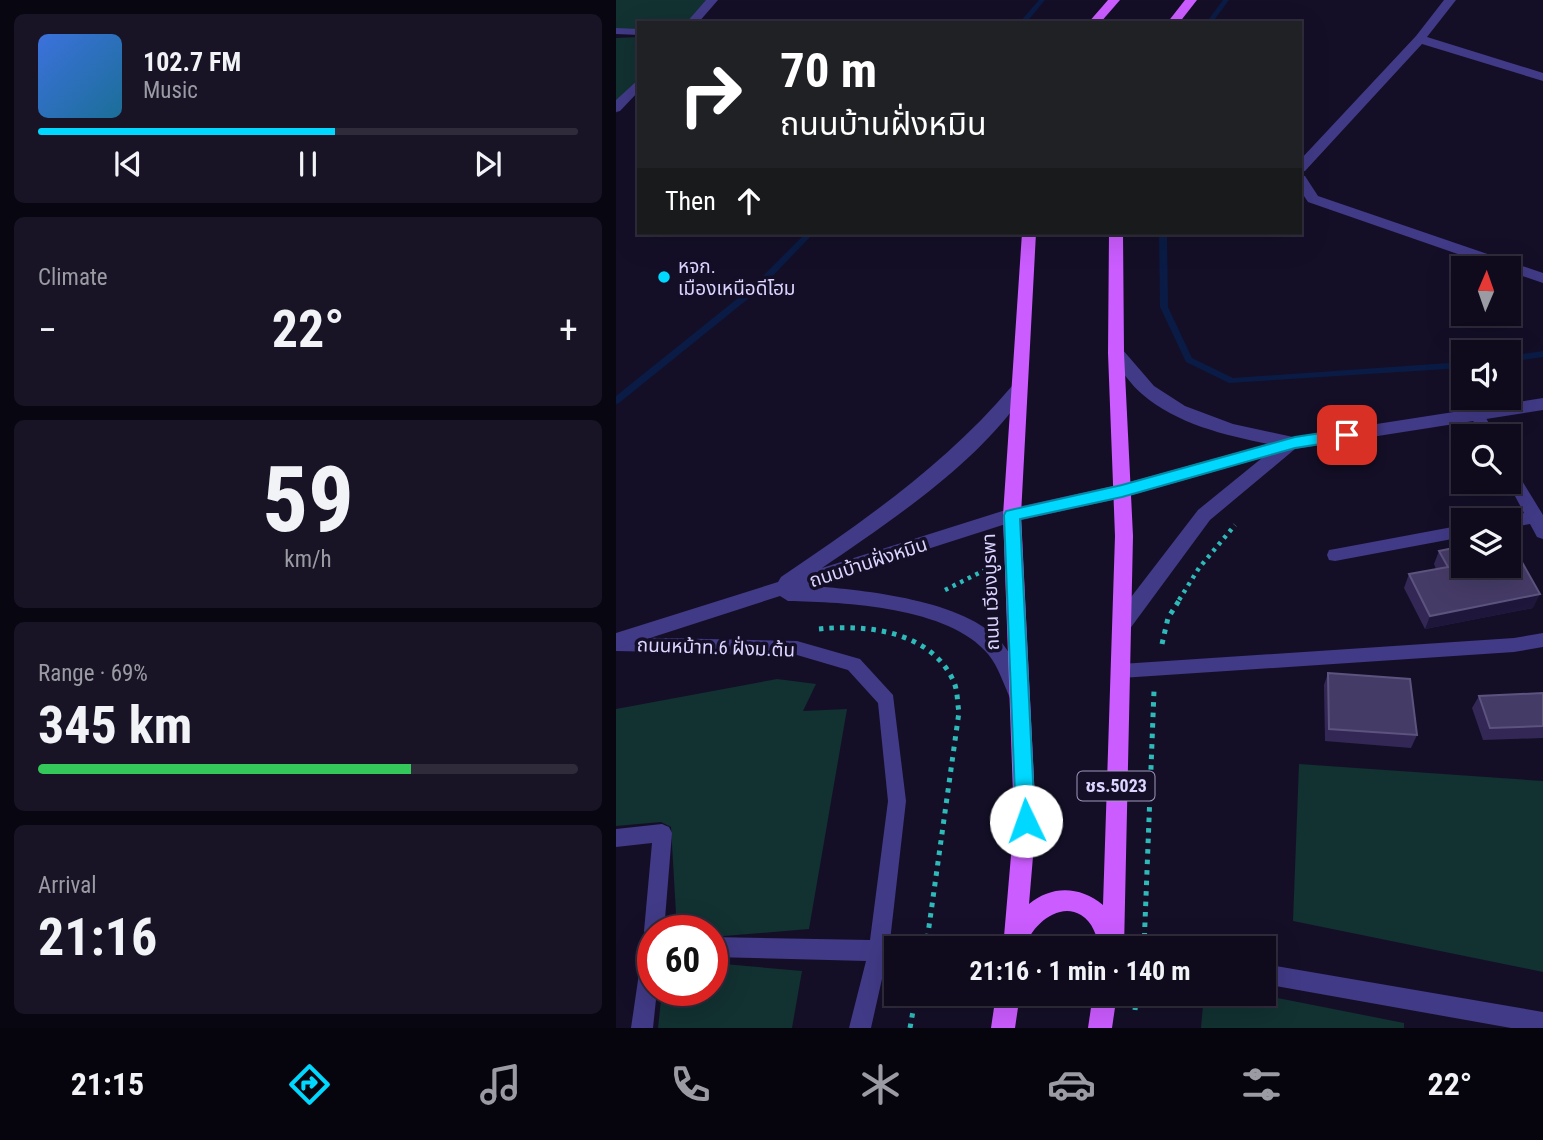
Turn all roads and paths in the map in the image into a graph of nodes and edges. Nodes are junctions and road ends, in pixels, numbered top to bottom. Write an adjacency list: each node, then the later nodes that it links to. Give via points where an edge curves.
1 (712, 0): 5 (street)
2 (1114, 0): 6 (main road)
3 (1191, 0): 7 (main road)
4 (1450, 0): 10 (street)
5 (694, 21)
6 (1096, 21)
7 (1175, 21)
8 (616, 31): 9 (lane)
9 (637, 32)
10 (1420, 39): 11 (street); 14 (street)
11 (1543, 77)
12 (637, 85): 13 (street)
13 (616, 108)
14 (1302, 165)
15 (1302, 183): 18 (street, via 1313,199)
16 (1029, 235): 20 (main road, ถนน เวียงบูรพา)
17 (1116, 235): 19 (main road, ชร.5023)
18 (1543, 278)
19 (1116, 353): 24 (street, via 1148,389 1182,411 1250,435); 25 (main road, ชร.5023)
20 (1018, 390): 27 (main road, ถนน เวียงบูรพา); 35 (street, via 989,428 935,478)
21 (1543, 404): 22 (street)
22 (1477, 415): 23 (lane); 24 (street)
23 (1482, 424)
24 (1295, 443): 25 (street, ถนนบ้านฝั่งหมิน); 37 (street, via 1203,515)
25 (1122, 491): 27 (street, ถนนบ้านฝั่งหมิน); 37 (main road, ชร.5023)
26 (1521, 492): 28 (lane)
27 (1012, 515): 34 (main road, ถนน เวียงบูรพา); 35 (street, ถนนบ้านฝั่งหมิน)
28 (1536, 517): 30 (lane); 32 (lane)
29 (1240, 520): 41 (path, via 1199,568 1168,618)
30 (1521, 520)
31 (1451, 533): 33 (lane)
32 (1543, 533)
33 (1335, 555)
34 (1013, 557): 36 (path); 43 (main road, ถนน เวียงบูรพา)
35 (769, 593): 36 (street, via 827,593); 40 (street, ถนนบ้านฝั่งหมิน)
36 (911, 607): 43 (street, via 958,623 993,645)
37 (1122, 624): 42 (main road, ชร.5023)
38 (807, 631): 47 (path, via 843,625 875,628 924,648 954,681 959,712)
39 (1543, 640): 41 (lane)
40 (616, 642): 46 (lane, ถนนหน้าท.6 ฝั่งม.ต้น, via 797,648 854,664 887,700 897,801)
41 (1157, 667): 42 (lane); 52 (path)
42 (1121, 671): 51 (main road, ชร.5023)
43 (1019, 696): 48 (main road, ถนน เวียงบูรพา, via 1026,821)
44 (616, 838): 45 (lane, via 662,833)
45 (655, 915)
46 (888, 936)
47 (928, 936)
48 (1015, 936)
49 (1020, 936): 50 (main road, via 1036,912 1069,899 1090,907)
50 (1108, 936)
51 (1113, 936)
52 (1144, 936)
53 (728, 947): 54 (lane)
54 (884, 950)
55 (884, 959): 64 (lane, ถนนหน้าท.6 ฝั่งม.ต้น)
56 (1276, 977): 61 (lane)
57 (645, 1006): 63 (lane)
58 (914, 1006): 65 (path)
59 (1006, 1006): 66 (main road)
60 (1103, 1006): 67 (main road)
61 (1476, 1019): 62 (lane)
62 (1543, 1023)
63 (642, 1028)
64 (860, 1028)
65 (910, 1028)
66 (1003, 1028)
67 (1100, 1028)

